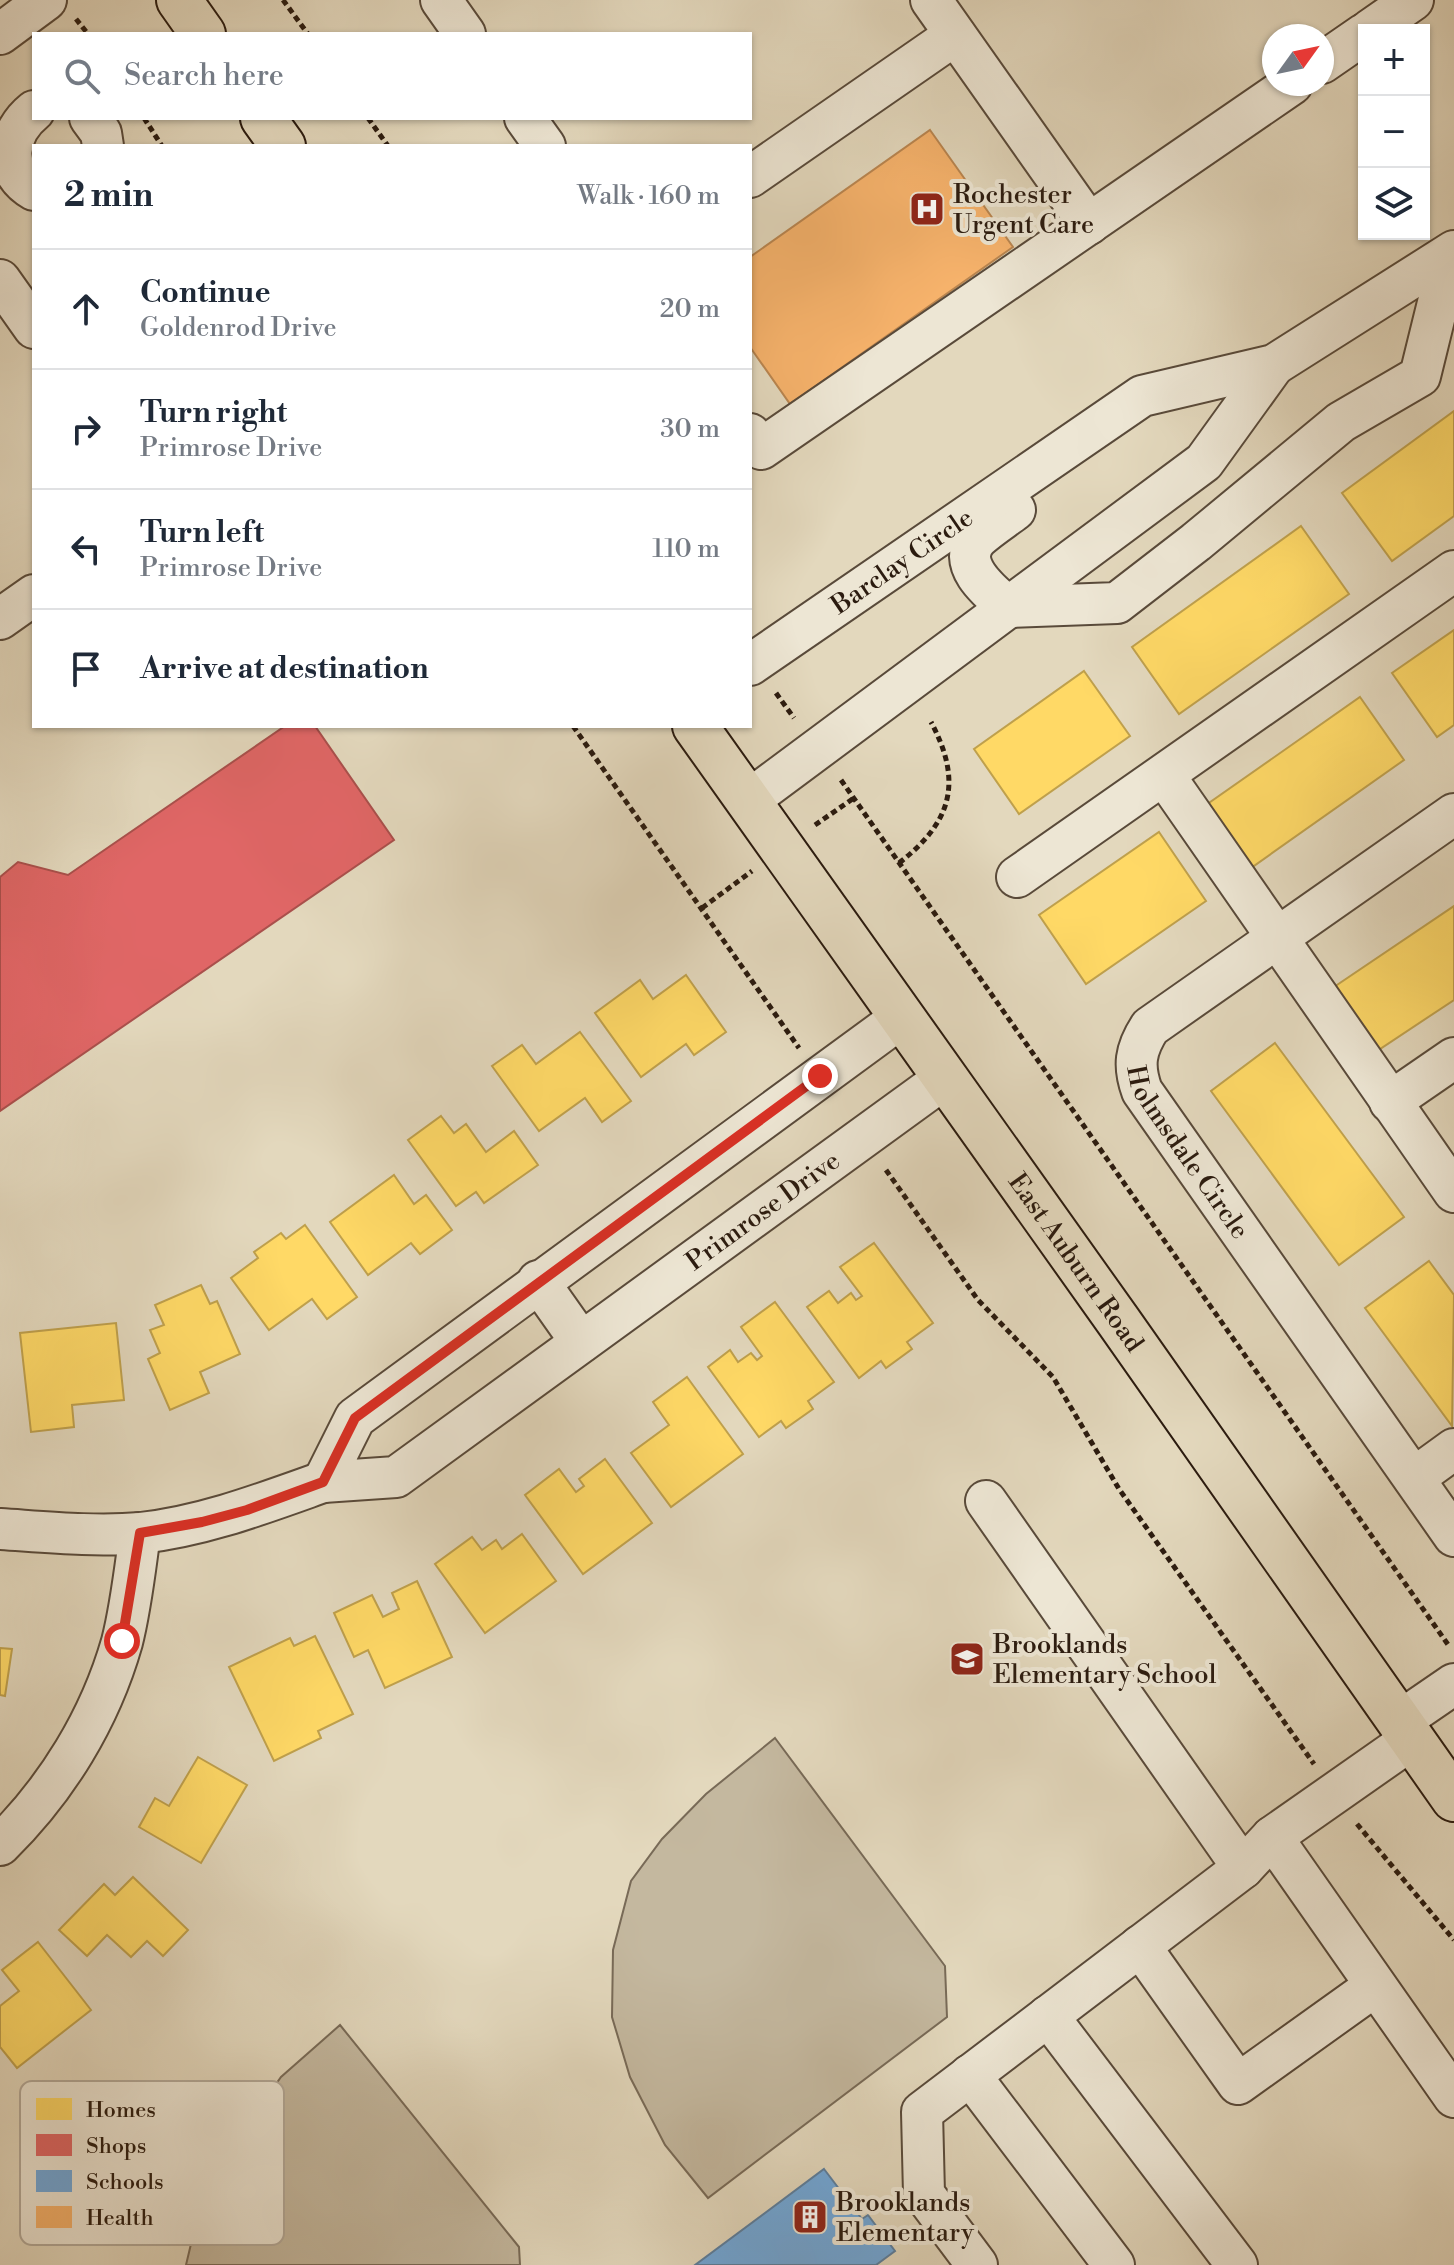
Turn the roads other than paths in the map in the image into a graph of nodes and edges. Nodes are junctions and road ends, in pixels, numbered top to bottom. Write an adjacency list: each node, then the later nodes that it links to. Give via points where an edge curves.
1 (46, 0): 9 (street)
2 (179, 0): 7 (main road)
3 (441, 0): 8 (street)
4 (931, 0): 10 (street)
5 (1413, 0): 6 (street)
6 (1379, 24)
7 (202, 32)
8 (464, 32)
9 (0, 34)
10 (955, 35): 21 (street); 23 (street)
11 (1358, 38): 12 (street)
12 (1334, 55)
13 (1275, 96): 23 (street)
14 (32, 113): 22 (street, via 11,147 18,176)
15 (91, 120): 18 (street)
16 (264, 120): 19 (main road)
17 (526, 120): 20 (street)
18 (103, 144)
19 (282, 144)
20 (544, 144)
21 (752, 176)
22 (32, 188)
23 (1089, 224): 28 (street, via 761,449)
24 (1452, 253): 27 (street, Barclay Circle); 32 (street, via 1420,376 1341,422 1117,603)
25 (0, 280): 26 (street)
26 (32, 325)
27 (1274, 365): 29 (street, Barclay Circle, via 1142,396); 32 (street, Barclay Circle, via 1204,462)
28 (752, 437)
29 (1055, 455): 32 (street, Barclay Circle, via 1020,507 976,540 970,552 982,586); 34 (street, Barclay Circle)
30 (1454, 571): 36 (street)
31 (32, 596): 33 (street)
32 (1008, 607): 37 (street, Barclay Circle)
33 (0, 619)
34 (762, 678)
35 (696, 728): 37 (main road, East Auburn Road)
36 (1164, 775): 39 (street); 40 (street)
37 (749, 800): 41 (main road, East Auburn Road)
38 (1454, 814): 40 (street, Holmsdale Circle)
39 (1017, 877)
40 (1276, 939): 44 (street); 49 (street, Holmsdale Circle, via 1150,1027 1135,1060 1137,1076 1142,1091)
41 (902, 1017): 43 (main road, East Auburn Road); 46 (street)
42 (1454, 1058): 44 (street)
43 (945, 1078): 47 (street, Primrose Drive); 56 (main road, East Auburn Road)
44 (1390, 1102): 45 (street)
45 (1454, 1192)
46 (538, 1281): 47 (street); 50 (street, via 355,1418)
47 (581, 1342): 50 (street, Primrose Drive, via 396,1477)
48 (1454, 1449): 49 (street)
49 (1414, 1478): 54 (street, Holmsdale Circle)
50 (323, 1482): 53 (street, Primrose Drive, via 232,1514)
51 (986, 1501): 60 (street)
52 (0, 1529): 53 (street, Primrose Drive)
53 (140, 1533): 59 (street, via 122,1641 93,1716 50,1789)
54 (1454, 1536)
55 (1453, 1668): 56 (street)
56 (1406, 1730): 57 (main road, East Auburn Road); 58 (street)
57 (1454, 1799)
58 (1272, 1837): 60 (street); 62 (street)
59 (0, 1845)
60 (1243, 1868): 61 (street)
61 (1140, 1946): 62 (street, via 1238,2084); 63 (street)
62 (1375, 1986): 65 (street)
63 (1048, 2016): 64 (street); 68 (street)
64 (970, 2075): 66 (street, via 922,2112 924,2194); 67 (street)
65 (1454, 2097)
66 (977, 2265)
67 (1114, 2265)
68 (1237, 2265)

